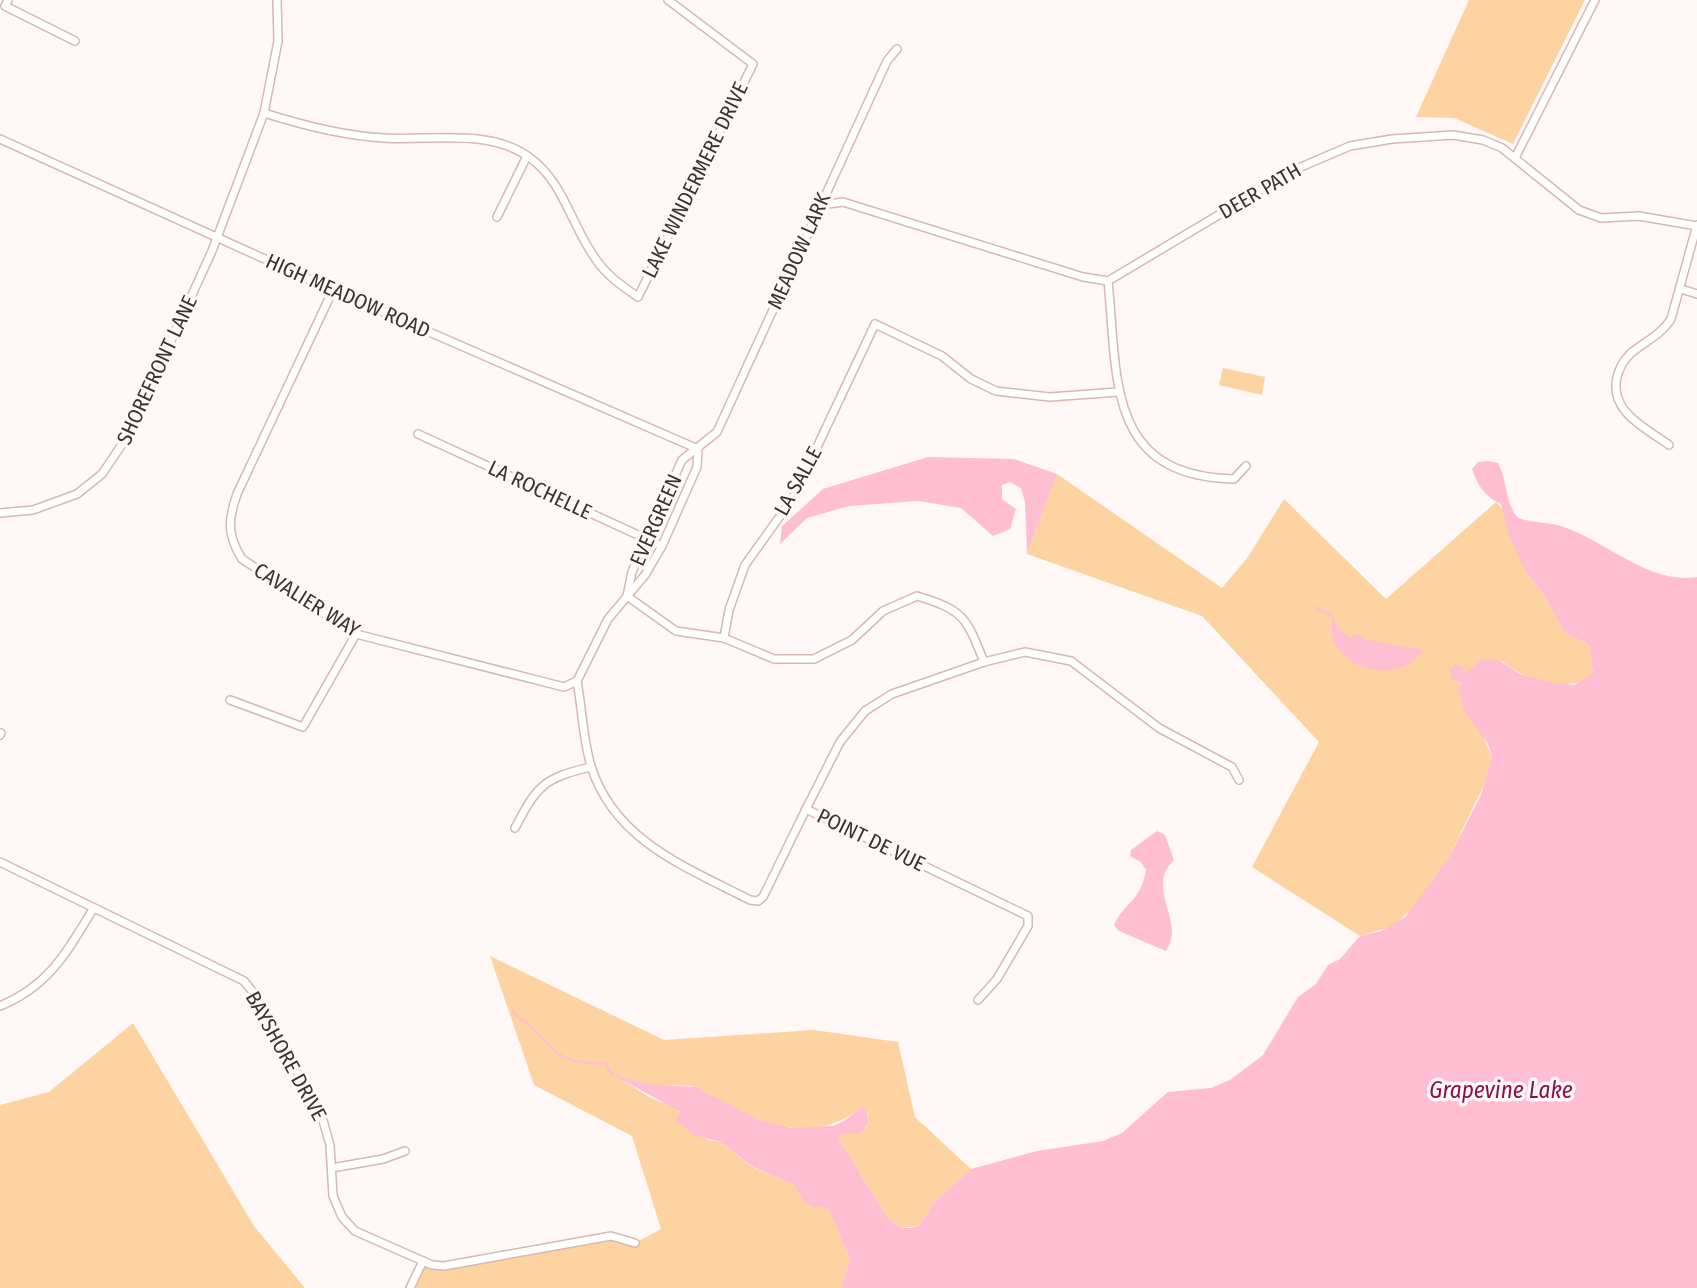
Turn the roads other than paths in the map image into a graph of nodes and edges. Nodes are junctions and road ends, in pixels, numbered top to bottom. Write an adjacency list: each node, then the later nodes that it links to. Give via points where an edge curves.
1 (8, 0): 5 (street, via 5,6)
2 (277, 0): 7 (street, SHOREFRONT LANE, via 278,41)
3 (668, 0): 9 (street, LAKE WINDERMERE DRIVE, via 752,64 638,297 618,284 595,258 552,177)
4 (1595, 0): 10 (street)
5 (75, 41)
6 (897, 49): 11 (street, MEADOW LARK, via 887,61)
7 (264, 113): 9 (street, via 294,123 382,138 482,138); 14 (street, SHOREFRONT LANE)
8 (0, 139): 14 (street, HIGH MEADOW ROAD)
9 (527, 156): 12 (street)
10 (1515, 158): 13 (street, DEER PATH, via 1579,210 1601,218 1639,216); 15 (street, DEER PATH, via 1502,148 1464,135 1350,146 1294,170)
11 (821, 205): 15 (street, via 843,202); 22 (street, MEADOW LARK, via 717,432)
12 (497, 217)
13 (1697, 226): 16 (street)
14 (216, 236): 17 (street, HIGH MEADOW ROAD); 24 (street, SHOREFRONT LANE, via 151,390 102,474 76,494 33,510)
15 (1108, 281): 19 (street)
16 (1681, 289): 18 (street); 21 (street, via 1667,327 1627,357 1616,386 1629,417)
17 (333, 290): 22 (street, HIGH MEADOW ROAD); 28 (street, CAVALIER WAY, via 228,520 231,542 242,559)
18 (1697, 294)
19 (1118, 392): 23 (street, via 1135,436 1171,469 1203,479 1234,480); 29 (street, LA SALLE, via 1050,397 996,391 971,379 942,356 875,324 793,498 745,565)
20 (418, 434): 25 (street, LA ROCHELLE)
21 (1669, 446)
22 (698, 449): 25 (street, EVERGREEN, via 682,460); 26 (street, EVERGREEN, via 697,467)
23 (1246, 466)
24 (0, 513)
25 (646, 539): 26 (street, LA ROCHELLE); 27 (street, EVERGREEN)
26 (662, 547): 27 (street, EVERGREEN)
27 (627, 596): 29 (street, via 676,631); 31 (street, EVERGREEN, via 608,619)
28 (356, 634): 31 (street, CAVALIER WAY, via 564,687); 32 (street, via 303,727)
29 (724, 638): 30 (street, via 774,659 814,659 852,640 883,611 917,596 953,606 968,624)
30 (984, 662): 34 (street, via 1025,652 1071,661 1159,728 1231,767); 35 (street, via 892,694 865,711 840,742)
31 (577, 681): 33 (street, POINT DE VUE)
32 (230, 700)
33 (591, 766): 35 (street, POINT DE VUE, via 609,803 644,844 751,900 763,897); 36 (street, via 535,790)
34 (1239, 780)
35 (806, 809): 39 (street, POINT DE VUE, via 1028,916 1028,926 997,979)
36 (515, 828)
37 (0, 862): 38 (street, BAYSHORE DRIVE)
38 (93, 909): 40 (street, via 44,981); 42 (street, BAYSHORE DRIVE, via 244,981 322,1118)
39 (978, 1000)
40 (0, 1006)
41 (405, 1151): 42 (street)
42 (332, 1168): 44 (street, BAYSHORE DRIVE, via 336,1208 349,1226)
43 (635, 1243): 44 (street, BAYSHORE DRIVE, via 611,1236 444,1266)
44 (423, 1261): 45 (street)
45 (410, 1288)

